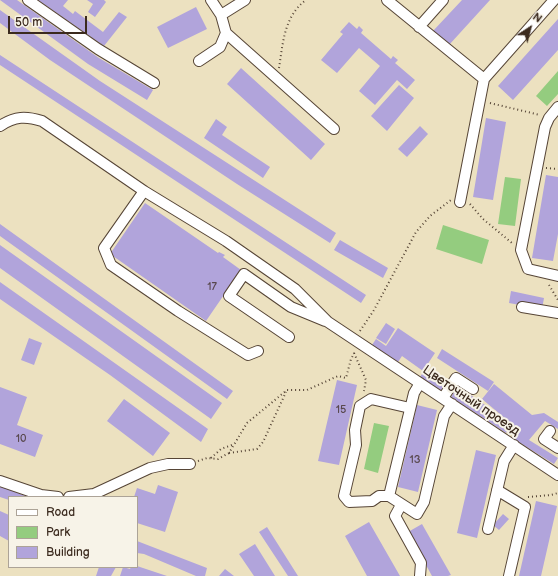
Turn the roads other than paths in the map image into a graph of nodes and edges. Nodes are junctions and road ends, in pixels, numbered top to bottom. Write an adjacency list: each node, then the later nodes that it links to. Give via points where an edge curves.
1 (28, 0): 12 (street, via 98,49)
2 (211, 0): 7 (street)
3 (245, 0): 7 (street)
4 (387, 0): 8 (street)
5 (443, 0): 8 (street)
6 (554, 0): 11 (street)
7 (221, 15): 9 (street)
8 (418, 27): 11 (street)
9 (226, 33): 10 (street, via 220,47); 15 (street)
10 (199, 60)
11 (484, 79): 17 (street)
12 (154, 83)
13 (558, 107): 18 (street, via 545,127 521,250 528,268)
14 (0, 126): 16 (street, via 10,119 28,117 42,121)
15 (334, 129)
16 (144, 191): 21 (street, via 295,289); 23 (street, via 104,248 111,265 248,355)
17 (460, 202)
18 (558, 276)
19 (522, 307): 20 (street)
20 (558, 313)
21 (328, 322): 22 (street, via 291,307 244,274 229,296); 24 (street, Цветочный проезд, via 356,344 370,350)
22 (288, 337)
23 (258, 351)
24 (420, 383): 26 (street, Цветочный проезд); 28 (street)
25 (473, 389): 26 (street, via 456,378)
26 (443, 398): 27 (street, Цветочный проезд)
27 (452, 404): 30 (street, Цветочный проезд); 39 (street, via 444,416 424,502 417,514)
28 (410, 408): 38 (street); 38 (street, via 371,399 360,406 355,430 356,445 344,496 349,502 372,501 379,496)
29 (550, 431): 31 (street, via 544,439)
30 (514, 445): 33 (street, Цветочный проезд); 35 (street, via 504,461)
31 (558, 448)
32 (190, 464): 37 (street, via 168,464 150,468 94,494)
33 (558, 475)
34 (0, 481): 36 (street)
35 (497, 490): 40 (street); 42 (street, via 525,507)
36 (50, 496)
37 (77, 496)
38 (389, 496): 39 (street)
39 (401, 505): 41 (street, via 395,516 421,563)
40 (488, 528)
41 (420, 576)
42 (509, 576)

